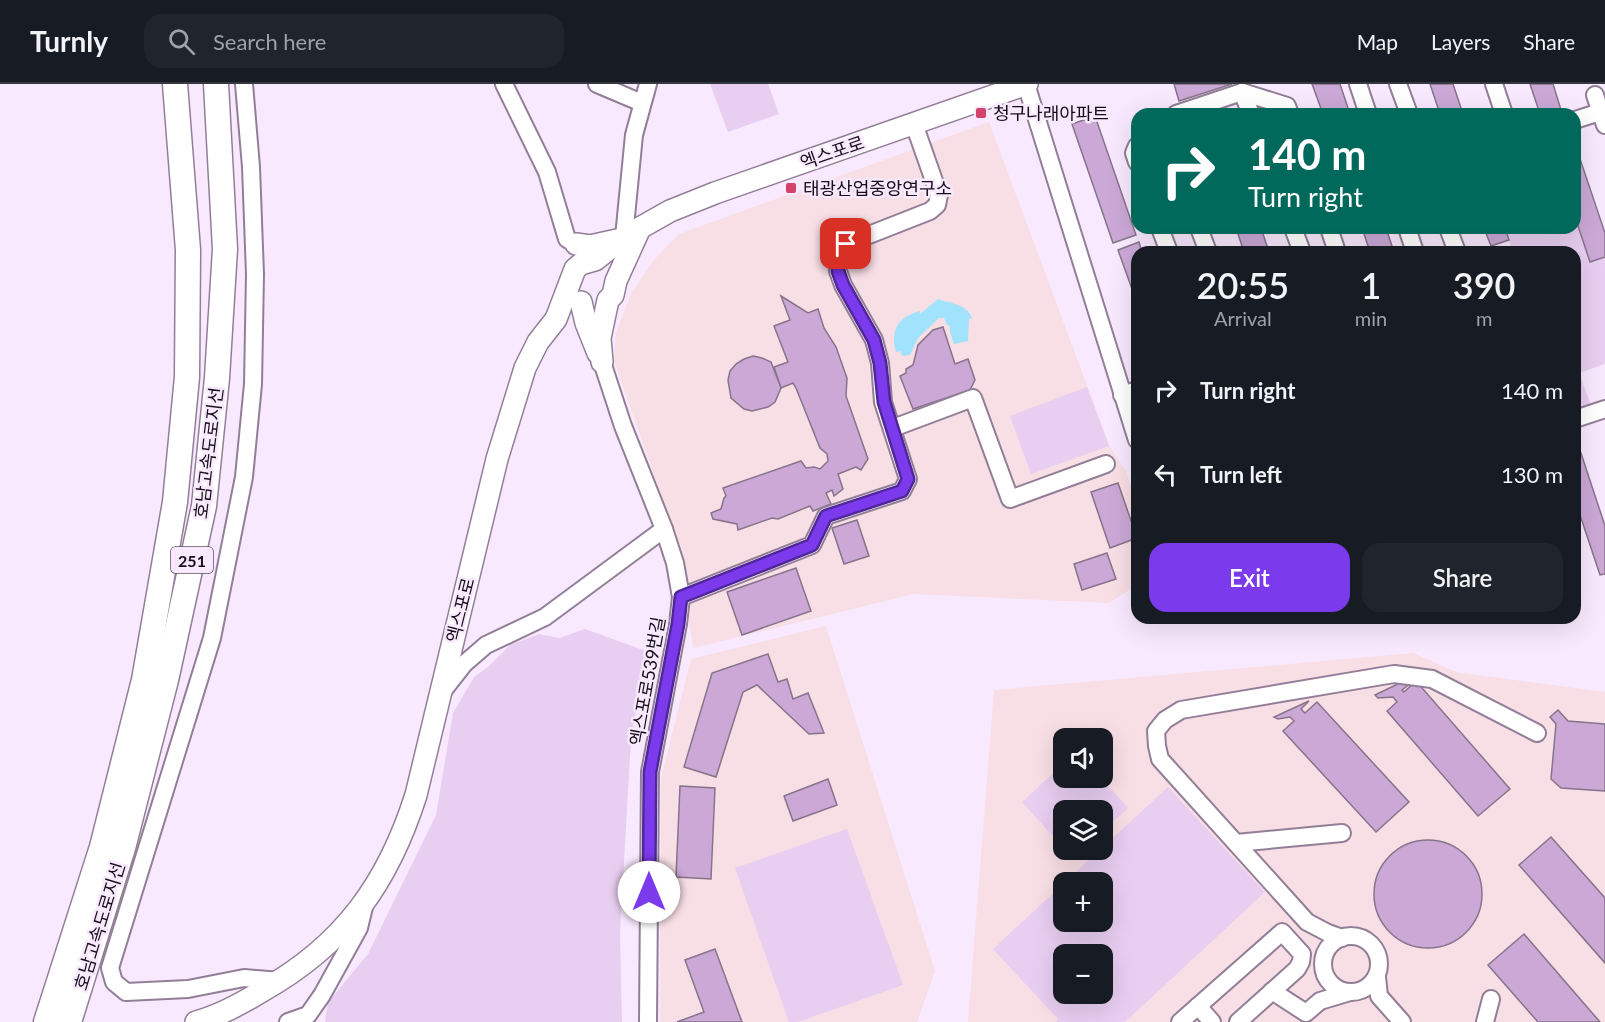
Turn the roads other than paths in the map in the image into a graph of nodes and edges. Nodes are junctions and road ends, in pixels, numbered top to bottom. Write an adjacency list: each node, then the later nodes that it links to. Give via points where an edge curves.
1 (175, 84): 53 (highway, 호남고속도로지선 / 251, via 188,250 187,377 175,502 144,681 102,848)
2 (216, 84): 54 (highway, 호남고속도로지선 / 251, via 225,249 204,506 166,680 123,848)
3 (244, 84): 46 (street, via 255,274 244,477 212,638 110,968 114,982 126,992 188,989 244,978)
4 (504, 84): 24 (street)
5 (597, 84): 13 (street)
6 (648, 84): 13 (street)
7 (1026, 84): 22 (main road, 엑스포로); 30 (street)
8 (1358, 84): 17 (street)
9 (1398, 84): 18 (street)
10 (1494, 84): 19 (street)
11 (1242, 92): 14 (street); 15 (street); 16 (street)
12 (1595, 95): 20 (street)
13 (642, 104): 23 (street, via 634,135)
14 (1194, 108)
15 (1249, 108)
16 (1288, 108)
17 (1366, 108)
18 (1407, 108)
19 (1502, 108)
20 (1603, 118): 21 (street)
21 (1581, 120)
22 (914, 124): 23 (main road, 엑스포로, via 715,193); 33 (street, via 939,195 937,205 846,244 838,254 843,285 874,340 884,402)
23 (632, 232): 24 (main road, 엑스포로); 26 (main road)
24 (581, 251): 25 (main road); 25 (main road, 엑스포로); 26 (main road, via 609,267)
25 (576, 290): 26 (main road, via 595,306); 27 (main road, 엑스포로); 28 (main road)
26 (612, 290): 29 (main road, via 600,338)
27 (559, 317): 28 (main road, via 576,319); 37 (main road, 엑스포로, via 538,342 525,368 497,459)
28 (589, 330): 29 (main road)
29 (602, 362): 35 (street, 엑스포로539번길)
30 (1130, 392)
31 (1605, 409): 32 (street)
32 (1581, 417)
33 (893, 428): 34 (street, via 973,398 1010,499); 36 (street, via 908,479 902,491 826,516 812,545)
34 (1106, 464)
35 (664, 530): 36 (street, 엑스포로539번길); 37 (street, via 545,617 486,645 464,664)
36 (681, 597): 57 (street, 엑스포로539번길, via 650,772)
37 (441, 693): 41 (main road, 엑스포로, via 404,830)
38 (1537, 733): 40 (street, via 1432,679 1394,674 1181,710 1156,730 1160,759)
39 (1342, 832): 40 (street)
40 (1236, 843): 42 (street)
41 (365, 902): 46 (main road, 엑스포로, via 340,932); 56 (street, 엑스포로, via 358,927 322,995 308,1015)
42 (1307, 922): 43 (street); 44 (street, via 1318,940)
43 (1342, 938): 44 (street, via 1327,950); 45 (street, via 1361,938 1372,945 1379,957)
44 (1324, 965): 48 (street, via 1332,985 1343,991); 52 (street)
45 (1377, 977): 48 (street); 49 (street)
46 (280, 981): 55 (main road, 엑스포로, via 234,1007)
47 (1272, 991): 51 (street, via 1301,962 1302,954 1282,932); 52 (street); 60 (street)
48 (1356, 991): 49 (street); 52 (street, via 1320,1001)
49 (1379, 996): 61 (street)
50 (1491, 999): 62 (street)
51 (1198, 1006): 58 (street); 59 (street)
52 (1304, 1018)
53 (46, 1022)
54 (69, 1022)
55 (195, 1022)
56 (288, 1022)
57 (648, 1022)
58 (1180, 1022)
59 (1212, 1022)
60 (1238, 1022)
61 (1402, 1022)
62 (1485, 1022)

